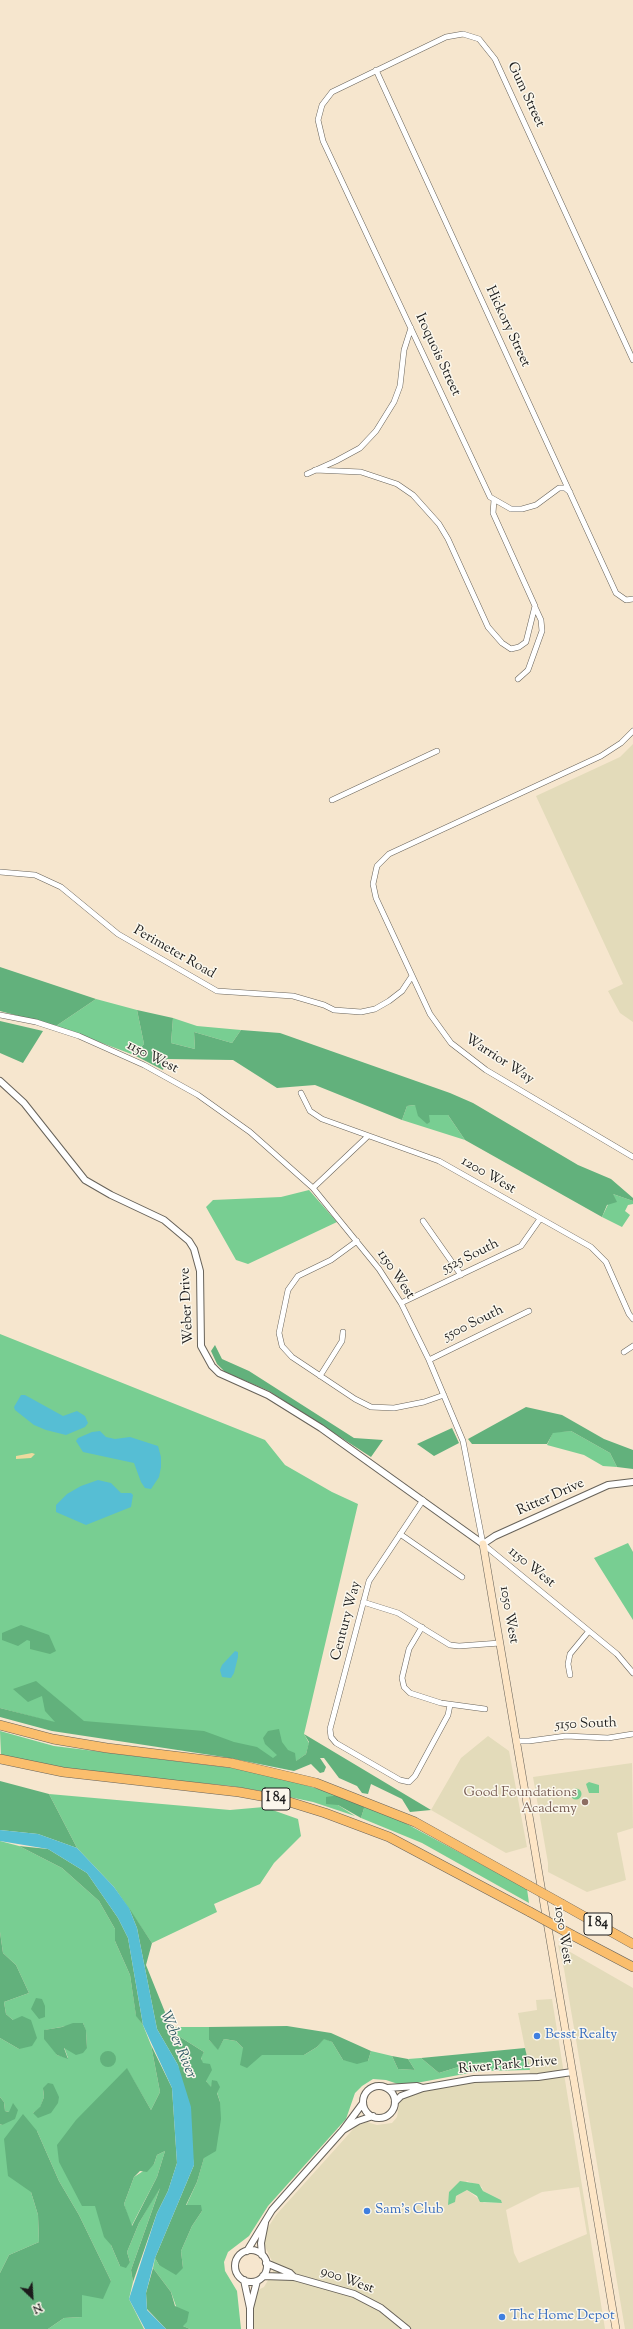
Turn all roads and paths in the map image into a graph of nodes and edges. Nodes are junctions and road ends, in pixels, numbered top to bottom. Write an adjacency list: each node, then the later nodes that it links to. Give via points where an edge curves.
1 (376, 70): 2 (street, Gum Street, via 332,92 322,105 318,120); 4 (street, Gum Street, via 452,36 463,34 479,39 487,48 495,59); 7 (street, Hickory Street)
2 (323, 141): 3 (street, Iroquois Street)
3 (411, 328): 5 (street, via 404,350 400,386 385,418 360,448); 8 (street, Iroquois Street, via 490,497)
4 (633, 360)
5 (315, 470): 6 (street); 10 (street, via 373,475 397,484 413,495 439,524 448,539 488,627 511,649 526,642)
6 (307, 474)
7 (570, 492): 8 (street, via 566,488 559,488 536,505 522,509 511,509); 9 (street, Hickory Street, via 616,593 626,600)
8 (494, 500): 10 (street, via 493,513)
9 (633, 599)
10 (535, 606): 11 (street, via 541,620 542,631 528,670)
11 (518, 679)
12 (633, 731): 16 (street, Warrior Way, via 621,743 601,756 386,857 377,866 373,884 376,898)
13 (437, 751): 14 (street)
14 (332, 800)
15 (0, 872): 16 (street, Perimeter Road, via 35,875 61,887 118,934 217,991 293,996 334,1010 361,1012 389,1002 402,991)
16 (412, 976): 21 (street, Warrior Way, via 430,1014 451,1042 465,1055)
17 (0, 1015): 22 (street, 1150 West, via 36,1022 79,1036 144,1065 198,1095 250,1132)
18 (0, 1082): 37 (street, Weber Drive, via 24,1103 85,1180 164,1220 188,1241 194,1249 200,1271 200,1346 219,1373 268,1394)
19 (301, 1093): 20 (street, 1200 West, via 310,1111 322,1119)
20 (368, 1136): 22 (street); 23 (street, 1200 West, via 438,1161)
21 (633, 1157)
22 (313, 1188): 25 (street, 1150 West)
23 (540, 1219): 26 (street, 5525 South, via 521,1246); 29 (street, 1200 West, via 598,1253 606,1262)
24 (422, 1221): 26 (street)
25 (356, 1241): 27 (street, 1150 West, via 379,1269); 34 (street, via 331,1260 298,1276 288,1290 279,1333 282,1346 292,1357)
26 (462, 1275): 27 (street, 5525 South)
27 (401, 1304): 33 (street, 1150 West)
28 (529, 1311): 33 (street, 5500 South)
29 (633, 1319)
30 (343, 1332): 34 (street, via 342,1342)
31 (633, 1346): 32 (street)
32 (624, 1352)
33 (429, 1360): 35 (street, 1150 West)
34 (320, 1376): 35 (street, via 371,1407 394,1408)
35 (444, 1395): 39 (street, 1150 West, via 463,1441)
36 (633, 1482): 39 (street, Ritter Drive, via 608,1485 495,1536)
37 (423, 1500): 38 (street, Century Way); 39 (street, Weber Drive)
38 (400, 1534): 40 (street); 41 (street, Century Way, via 372,1576)
39 (483, 1544): 43 (street, 1150 West); 44 (main road, 1050 West)
40 (462, 1577)
41 (363, 1602): 42 (street, via 398,1613); 47 (street, Century Way, via 344,1685 330,1729 331,1737 336,1743 400,1780 409,1782 415,1776 448,1715)
42 (422, 1627): 44 (street, via 450,1645); 47 (street, via 409,1649 402,1678 404,1687 410,1693)
43 (589, 1631): 45 (street, 1150 West, via 617,1654); 46 (street, via 570,1654)
44 (500, 1643): 51 (main road, 1050 West)
45 (633, 1673)
46 (570, 1674)
47 (450, 1705): 48 (street)
48 (485, 1709)
49 (0, 1725): 53 (highway, I 84, bridge, via 53,1739 107,1748 231,1763 316,1783 415,1822)
50 (633, 1734): 51 (street, 5150 South, via 608,1738 566,1736)
51 (516, 1741): 57 (main road, 1050 West)
52 (0, 1759): 56 (highway, I 84, bridge, via 63,1772 239,1792 283,1800 325,1813 389,1837)
53 (562, 1904): 54 (highway, via 585,1912); 55 (highway, I 84)
54 (633, 1938)
55 (633, 1944)
56 (633, 1967)
57 (572, 2072): 59 (street, River Park Drive, via 538,2077 486,2078); 75 (main road, 1050 West)
58 (387, 2088): 59 (street, River Park Drive); 60 (street, via 393,2094); 61 (street, via 377,2086 368,2090)
59 (423, 2088): 60 (street, River Park Drive, via 401,2096)
60 (395, 2102): 62 (street, via 392,2111 386,2116)
61 (363, 2103): 62 (street, via 366,2111); 63 (street)
62 (373, 2116): 63 (street, via 358,2121)
63 (344, 2130): 64 (street, via 272,2210)
64 (265, 2223): 65 (street); 66 (street)
65 (247, 2251): 66 (street, via 255,2251); 70 (street, via 235,2262 237,2275)
66 (262, 2255): 67 (street)
67 (266, 2263): 68 (street); 69 (street, 900 West)
68 (263, 2276): 69 (street, 900 West); 71 (street)
69 (294, 2277): 74 (street, 900 West, via 359,2296 387,2312)
70 (244, 2280): 71 (street); 72 (street)
71 (257, 2281): 72 (street)
72 (250, 2308): 73 (street)
73 (250, 2329)
74 (407, 2329)
75 (616, 2329)

